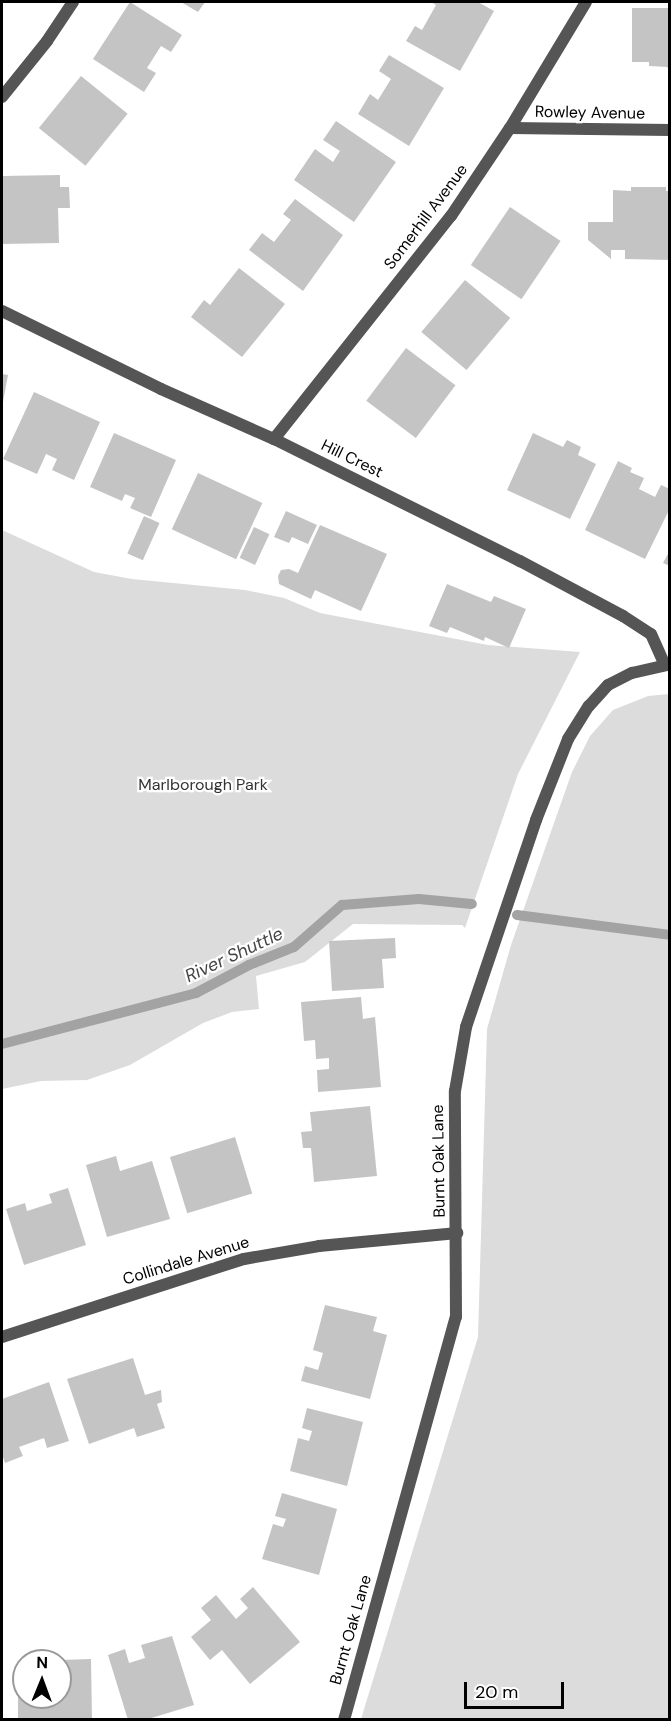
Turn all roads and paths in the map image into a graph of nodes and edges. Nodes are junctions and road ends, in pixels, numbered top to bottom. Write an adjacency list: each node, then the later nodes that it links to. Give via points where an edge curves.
1 (73, 2): 3 (street)
2 (586, 2): 4 (street, Somerhill Avenue)
3 (2, 97)
4 (510, 128): 5 (street, Rowley Avenue); 7 (street, Somerhill Avenue, via 451,216)
5 (669, 130)
6 (2, 311): 7 (street, Hill Crest)
7 (274, 439): 8 (street, Hill Crest, via 623,616 651,634)
8 (667, 664): 9 (street, Burnt Oak Lane, via 632,673 608,685 579,720 553,773 466,1027 455,1091)
9 (457, 1233): 10 (street, Collindale Avenue, via 319,1246 244,1258); 11 (street, Burnt Oak Lane, via 458,1306 451,1341)
10 (2, 1337)
11 (344, 1719)

